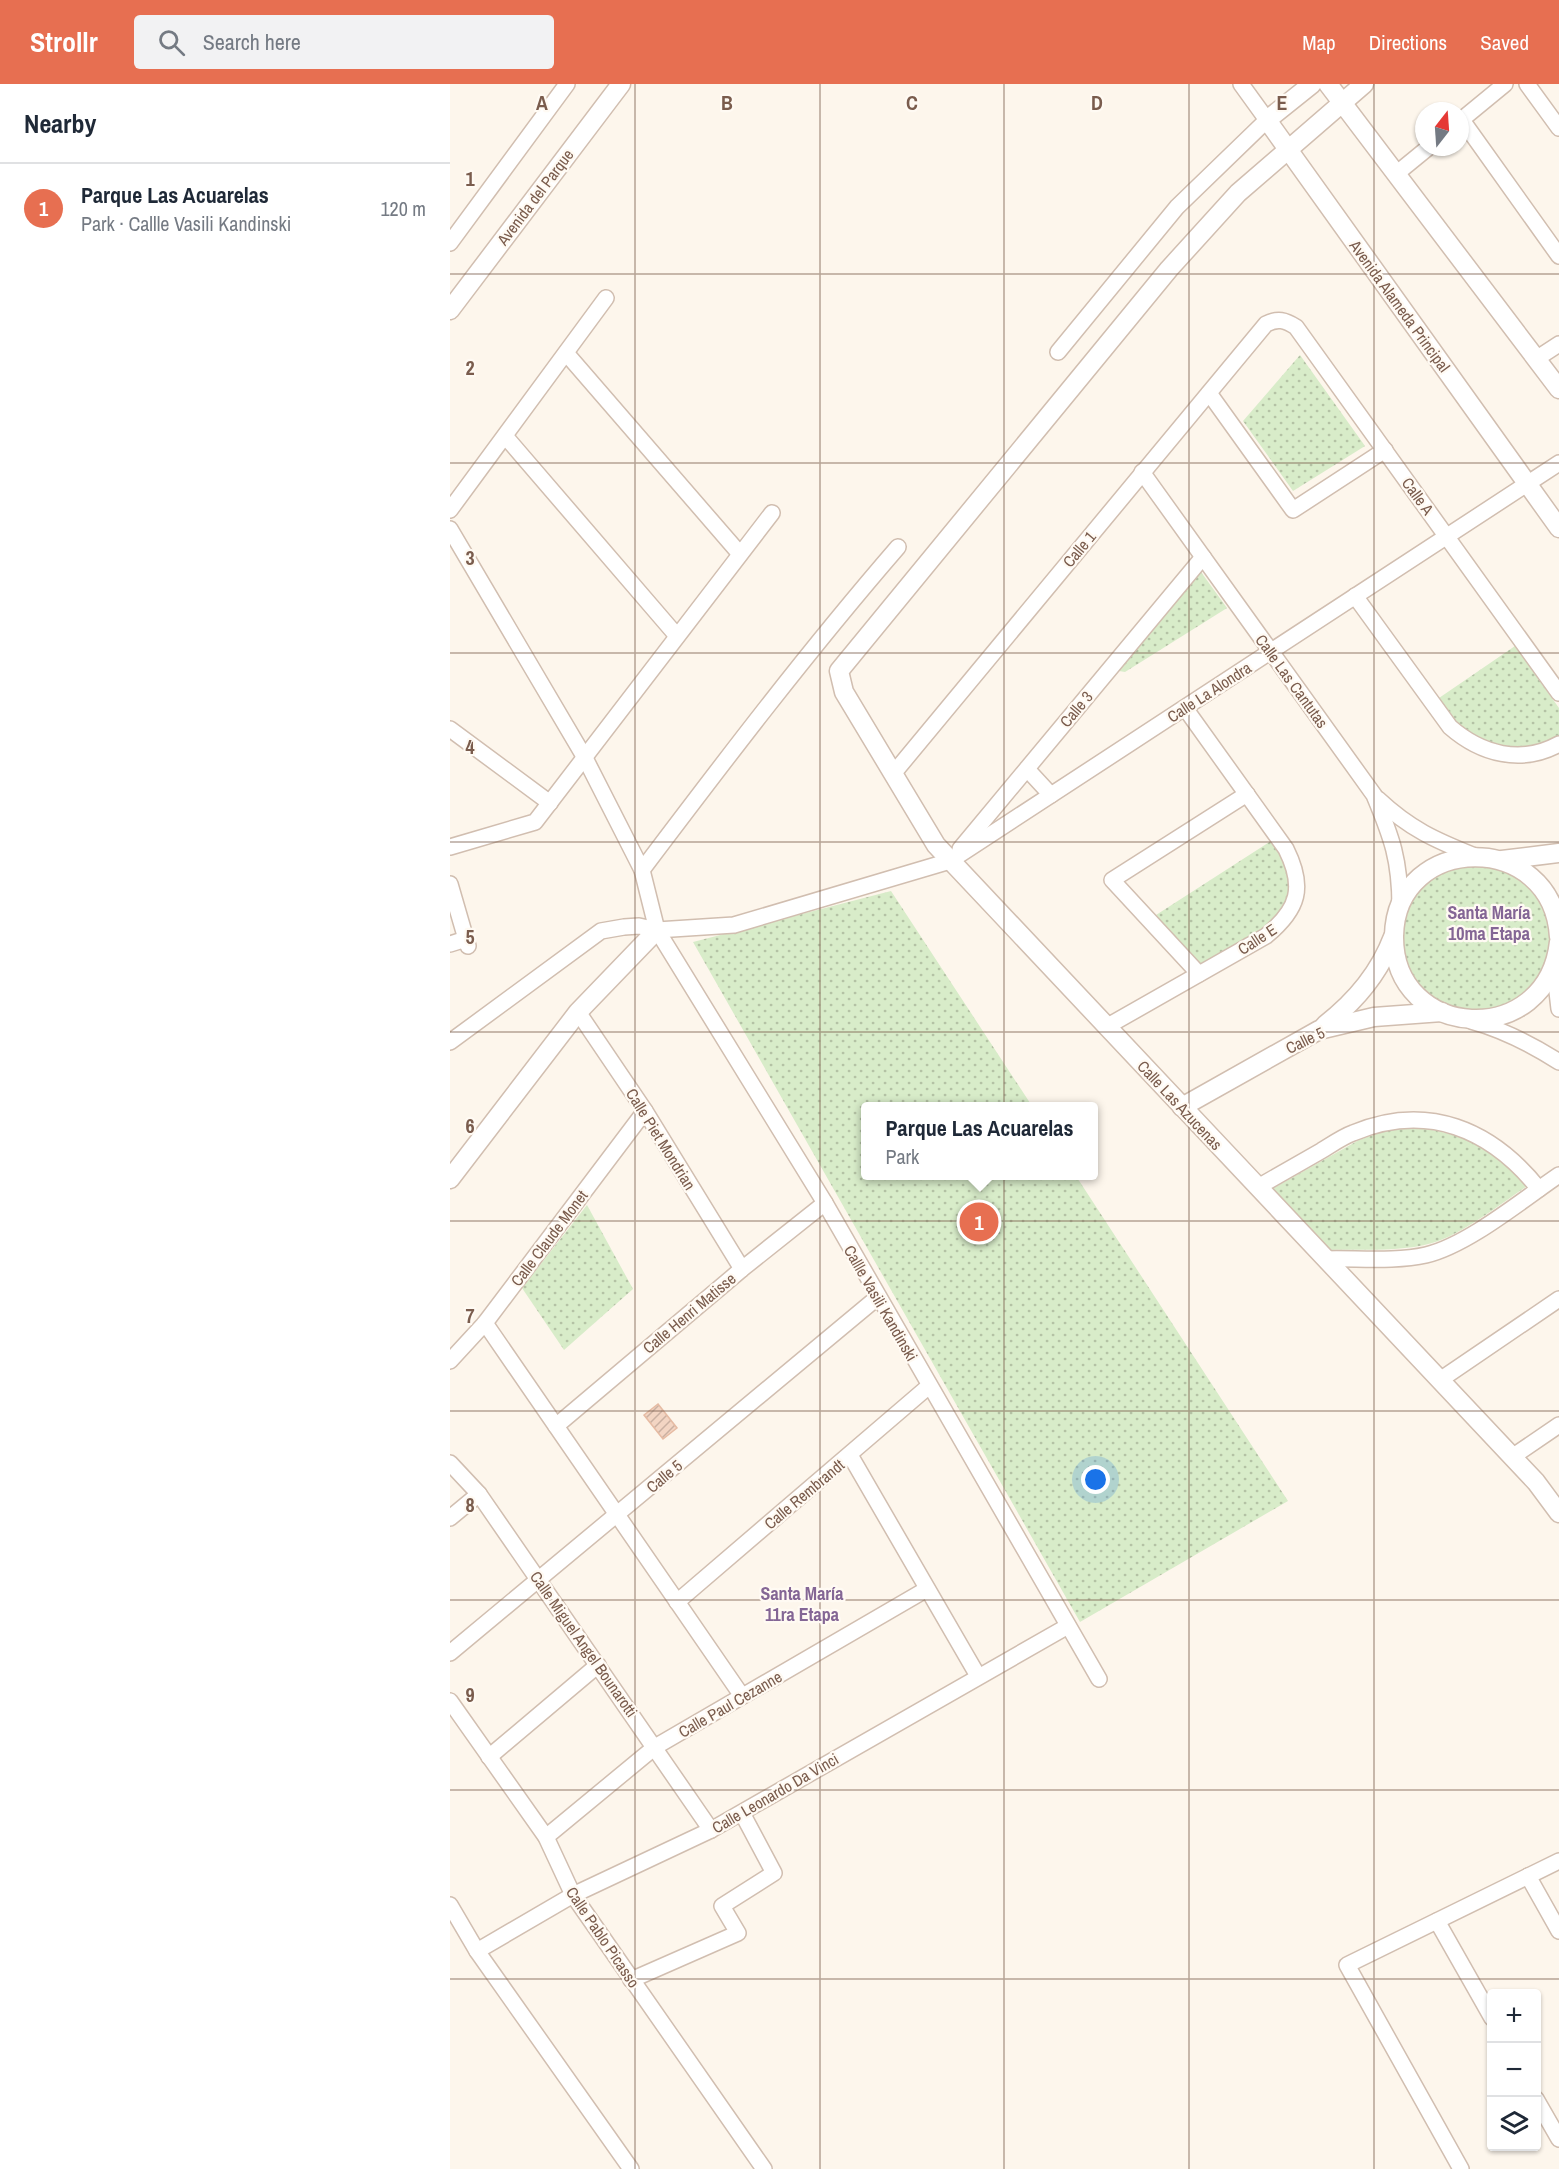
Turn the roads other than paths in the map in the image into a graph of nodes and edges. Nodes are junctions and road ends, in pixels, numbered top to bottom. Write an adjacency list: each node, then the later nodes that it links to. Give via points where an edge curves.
1 (567, 84): 17 (street)
2 (621, 84): 20 (street, Avenida del Parque)
3 (1241, 84): 11 (street, Avenida Alameda Principal)
4 (1312, 84): 11 (street)
5 (1328, 84): 9 (street)
6 (1364, 84): 9 (street)
7 (1505, 84): 10 (street)
8 (1527, 84): 12 (street)
9 (1341, 104): 14 (street); 16 (street)
10 (1469, 114)
11 (1267, 120): 14 (street, Avenida Alameda Principal); 23 (street, via 1177,207)
12 (1559, 128)
13 (1469, 132): 18 (street)
14 (1287, 150): 32 (street, Avenida Alameda Principal); 50 (street, Calle Las Azucenas, via 1238,194 1168,269 839,671 844,692)
15 (1418, 156): 16 (street)
16 (1396, 174): 25 (street)
17 (450, 243)
18 (1558, 252)
19 (606, 298): 24 (street)
20 (450, 310)
21 (1266, 324): 27 (street, Calle 1); 29 (street, Calle A, via 1276,319 1296,327)
22 (1559, 344): 25 (street)
23 (1058, 352)
24 (566, 353): 28 (street); 39 (street)
25 (1536, 359): 26 (street)
26 (1559, 389)
27 (1209, 393): 29 (street, via 1293,510); 31 (street, Calle 1)
28 (505, 436): 33 (street); 42 (street)
29 (1385, 450): 37 (street, Calle A)
30 (1559, 463): 32 (street, Calle La Alondra)
31 (1143, 472): 40 (street, Calle Las Cantutas); 50 (street, Calle 1)
32 (1528, 484): 35 (street, Avenida Alameda Principal); 37 (street, Calle La Alondra)
33 (450, 510)
34 (772, 513): 39 (street)
35 (1559, 528)
36 (450, 529): 48 (street, Callle Vasili Kandinski)
37 (1447, 537): 41 (street, Calle La Alondra); 44 (street, Calle A)
38 (898, 547): 60 (street, via 752,724)
39 (740, 554): 42 (street)
40 (1203, 556): 43 (street, Calle Las Cantutas); 49 (street, Calle 3)
41 (1355, 596): 43 (street, Calle La Alondra); 47 (street, via 1461,737 1485,750 1514,756)
42 (677, 636): 48 (street)
43 (1271, 652): 45 (street, Calle La Alondra); 53 (street, Calle Las Cantutas)
44 (1559, 693)
45 (1185, 708): 51 (street, Calle E); 52 (street, Calle La Alondra)
46 (450, 729): 54 (street)
47 (1559, 744)
48 (585, 758): 54 (street); 60 (street, Callle Vasili Kandinski)
49 (1027, 769): 52 (street); 59 (street, Calle 3)
50 (892, 774): 59 (street, Calle Las Azucenas)
51 (1247, 794): 69 (street, Calle E, via 1294,866 1297,886 1293,906 1282,923 1266,936); 69 (street, via 1112,880)
52 (1051, 795): 59 (street, Calle La Alondra)
53 (1374, 795): 57 (street, via 1399,819 1426,836); 62 (street, Calle Las Cantutas, via 1398,864)
54 (550, 803): 55 (street, via 535,822)
55 (450, 847)
56 (1559, 853): 58 (street)
57 (1475, 856): 58 (street); 62 (street, via 1448,860 1430,870 1415,883)
58 (1502, 860): 65 (street, via 1526,872 1544,891 1556,914)
59 (950, 861): 63 (street, Calle La Alondra, via 734,925); 74 (street, Calle Las Azucenas)
60 (642, 870): 63 (street, Callle Vasili Kandinski)
61 (450, 884): 67 (street, via 467,943)
62 (1400, 907): 64 (street)
63 (657, 930): 71 (street); 76 (street, Calle La Alondra, via 632,926 601,931); 84 (street, Callle Vasili Kandinski)
64 (1394, 933): 72 (street, via 1397,961 1410,986); 75 (street, via 1377,971 1361,993)
65 (1559, 937)
66 (1559, 942): 68 (street)
67 (450, 944)
68 (1554, 966): 70 (street); 73 (street, via 1541,990 1520,1008 1496,1018)
69 (1199, 974): 74 (street, Calle E)
70 (1559, 1009)
71 (578, 1012): 79 (street, Calle Piet Mondrian); 81 (street)
72 (1442, 1012): 73 (street); 75 (street, Calle 5, via 1374,1017)
73 (1469, 1020): 77 (street, via 1532,1044)
74 (1106, 1027): 78 (street, Calle Las Azucenas)
75 (1319, 1030): 78 (street, Calle 5)
76 (450, 1041)
77 (1559, 1062)
78 (1182, 1107): 82 (street, Calle Las Azucenas)
79 (645, 1111): 86 (street, Calle Piet Mondrian); 89 (street, Calle Claude Monet)
80 (1559, 1175): 83 (street)
81 (450, 1179)
82 (1258, 1187): 83 (street, via 1351,1133 1374,1125 1421,1120 1445,1123 1491,1142); 85 (street, Calle Las Azucenas)
83 (1539, 1189): 85 (street, via 1463,1240 1425,1255)
84 (825, 1203): 86 (street, Calle Henri Matisse); 87 (street, Callle Vasili Kandinski)
85 (1325, 1259): 91 (street, Calle Las Azucenas)
86 (742, 1269): 94 (street, Calle Henri Matisse)
87 (878, 1297): 92 (street, Callle Vasili Kandinski); 100 (street, Calle 5)
88 (1559, 1299): 91 (street)
89 (485, 1323): 90 (street, Calle Claude Monet); 94 (street)
90 (450, 1361)
91 (1440, 1380): 96 (street, Calle Las Azucenas)
92 (929, 1386): 95 (street, Calle Rembrandt); 105 (street, Callle Vasili Kandinski)
93 (1559, 1425): 96 (street)
94 (556, 1426): 100 (street)
95 (850, 1455): 103 (street); 104 (street, Calle Rembrandt)
96 (1512, 1457): 99 (street, Calle Las Azucenas)
97 (450, 1463): 98 (street, Calle Miguel Angel Bounarotti)
98 (479, 1494): 101 (street); 102 (street, Calle Miguel Angel Bounarotti)
99 (1559, 1513)
100 (618, 1515): 102 (street, Calle 5); 104 (street)
101 (450, 1518)
102 (539, 1580): 106 (street, Calle 5); 107 (street, Calle Miguel Angel Bounarotti)
103 (927, 1589): 108 (street); 110 (street, Calle Paul Cezanne)
104 (677, 1602): 110 (street)
105 (1068, 1626): 108 (street, Calle Leonardo Da Vinci); 109 (street, Callle Vasili Kandinski)
106 (450, 1653)
107 (598, 1665): 112 (street, Calle Miguel Angel Bounarotti); 113 (street)
108 (978, 1676): 114 (street, Calle Leonardo Da Vinci)
109 (1099, 1679)
110 (742, 1696): 112 (street, Calle Paul Cezanne)
111 (450, 1701): 113 (street, Calle Pablo Picasso)
112 (655, 1747): 115 (street, Calle Miguel Angel Bounarotti); 116 (street, Calle Paul Cezanne)
113 (489, 1757): 116 (street, Calle Pablo Picasso)
114 (742, 1812): 115 (street, Calle Leonardo Da Vinci); 124 (street, via 774,1873 722,1906 738,1933)
115 (711, 1830): 119 (street, Calle Leonardo Da Vinci)
116 (546, 1836): 119 (street, Calle Pablo Picasso)
117 (1559, 1861): 118 (street)
118 (1528, 1876): 121 (street); 122 (street)
119 (573, 1895): 123 (street, Calle Leonardo Da Vinci); 124 (street, Calle Pablo Picasso)
120 (450, 1905): 123 (street)
121 (1437, 1921): 125 (street); 130 (street, via 1347,1965)
122 (1559, 1931)
123 (477, 1951): 128 (street)
124 (631, 1980): 129 (street, Calle Pablo Picasso)
125 (1487, 2011)
126 (1541, 2108): 127 (street)
127 (1559, 2139)
128 (631, 2169)
129 (764, 2169)
130 (1461, 2169)

